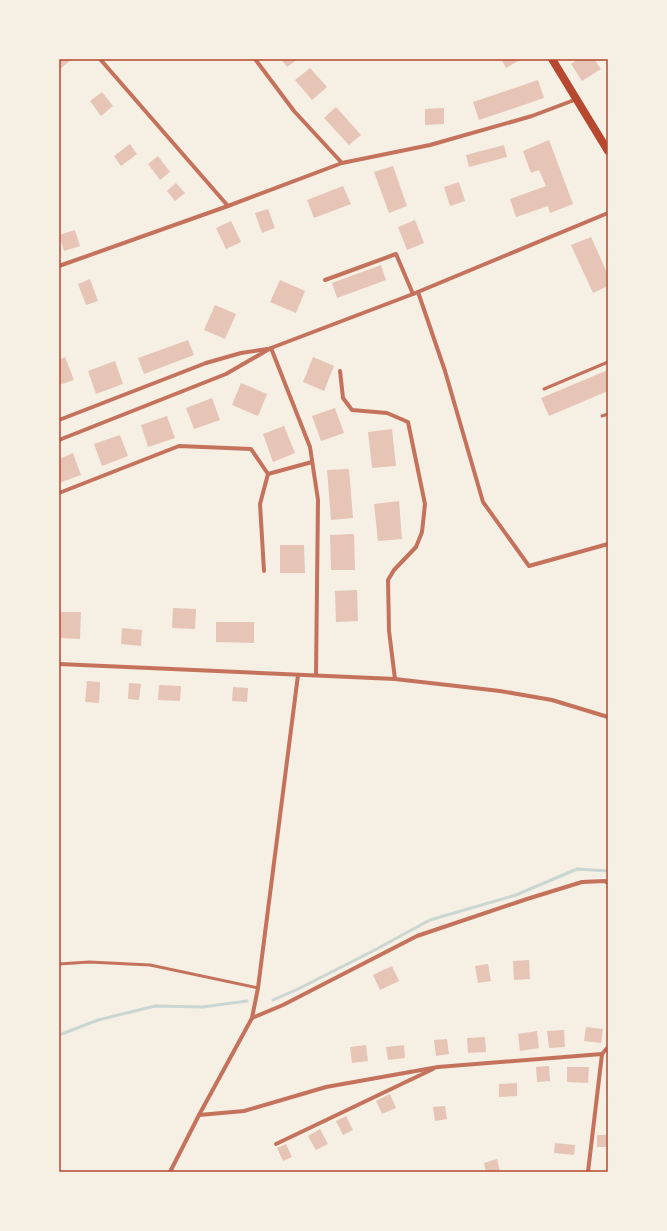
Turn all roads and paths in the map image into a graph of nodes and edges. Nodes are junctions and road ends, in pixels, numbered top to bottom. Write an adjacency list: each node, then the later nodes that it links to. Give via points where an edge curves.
1 (100, 59): 7 (street)
2 (255, 59): 6 (street, via 294,112)
3 (552, 59): 4 (main road)
4 (577, 99): 5 (main road); 6 (street, via 532,116 430,145)
5 (608, 151)
6 (342, 163): 7 (street)
7 (228, 206): 9 (street)
8 (608, 213): 11 (street)
9 (59, 266)
10 (325, 280): 12 (street, via 396,254)
11 (418, 292): 12 (street); 24 (street, via 445,372 483,502 529,566)
12 (413, 294): 13 (street)
13 (271, 348): 19 (street, via 206,363); 20 (street, via 226,374); 21 (street, via 310,447)
14 (608, 362): 16 (lane)
15 (340, 371): 29 (street, via 343,398 352,410 387,413 408,422 424,504 422,532 416,547 388,580 389,631)
16 (544, 389)
17 (608, 414): 18 (lane)
18 (602, 416)
19 (59, 420)
20 (59, 440)
21 (312, 462): 22 (street); 28 (street, via 318,500)
22 (268, 474): 23 (street, via 251,449 179,446); 25 (street, via 260,504)
23 (59, 493)
24 (608, 544)
25 (264, 571)
26 (59, 664): 27 (street)
27 (298, 675): 28 (street); 33 (street)
28 (316, 675): 29 (street)
29 (396, 679): 30 (street, via 552,700)
30 (608, 717)
31 (608, 883): 34 (street, via 582,882 417,936 283,1005)
32 (59, 964): 33 (lane, via 89,962 150,965)
33 (258, 988): 34 (street)
34 (252, 1018): 38 (street)
35 (608, 1047): 36 (street)
36 (602, 1054): 37 (street); 41 (street)
37 (438, 1067): 38 (street, via 326,1087 244,1111); 39 (street)
38 (199, 1115): 40 (street)
39 (276, 1144)
40 (170, 1172)
41 (588, 1172)

